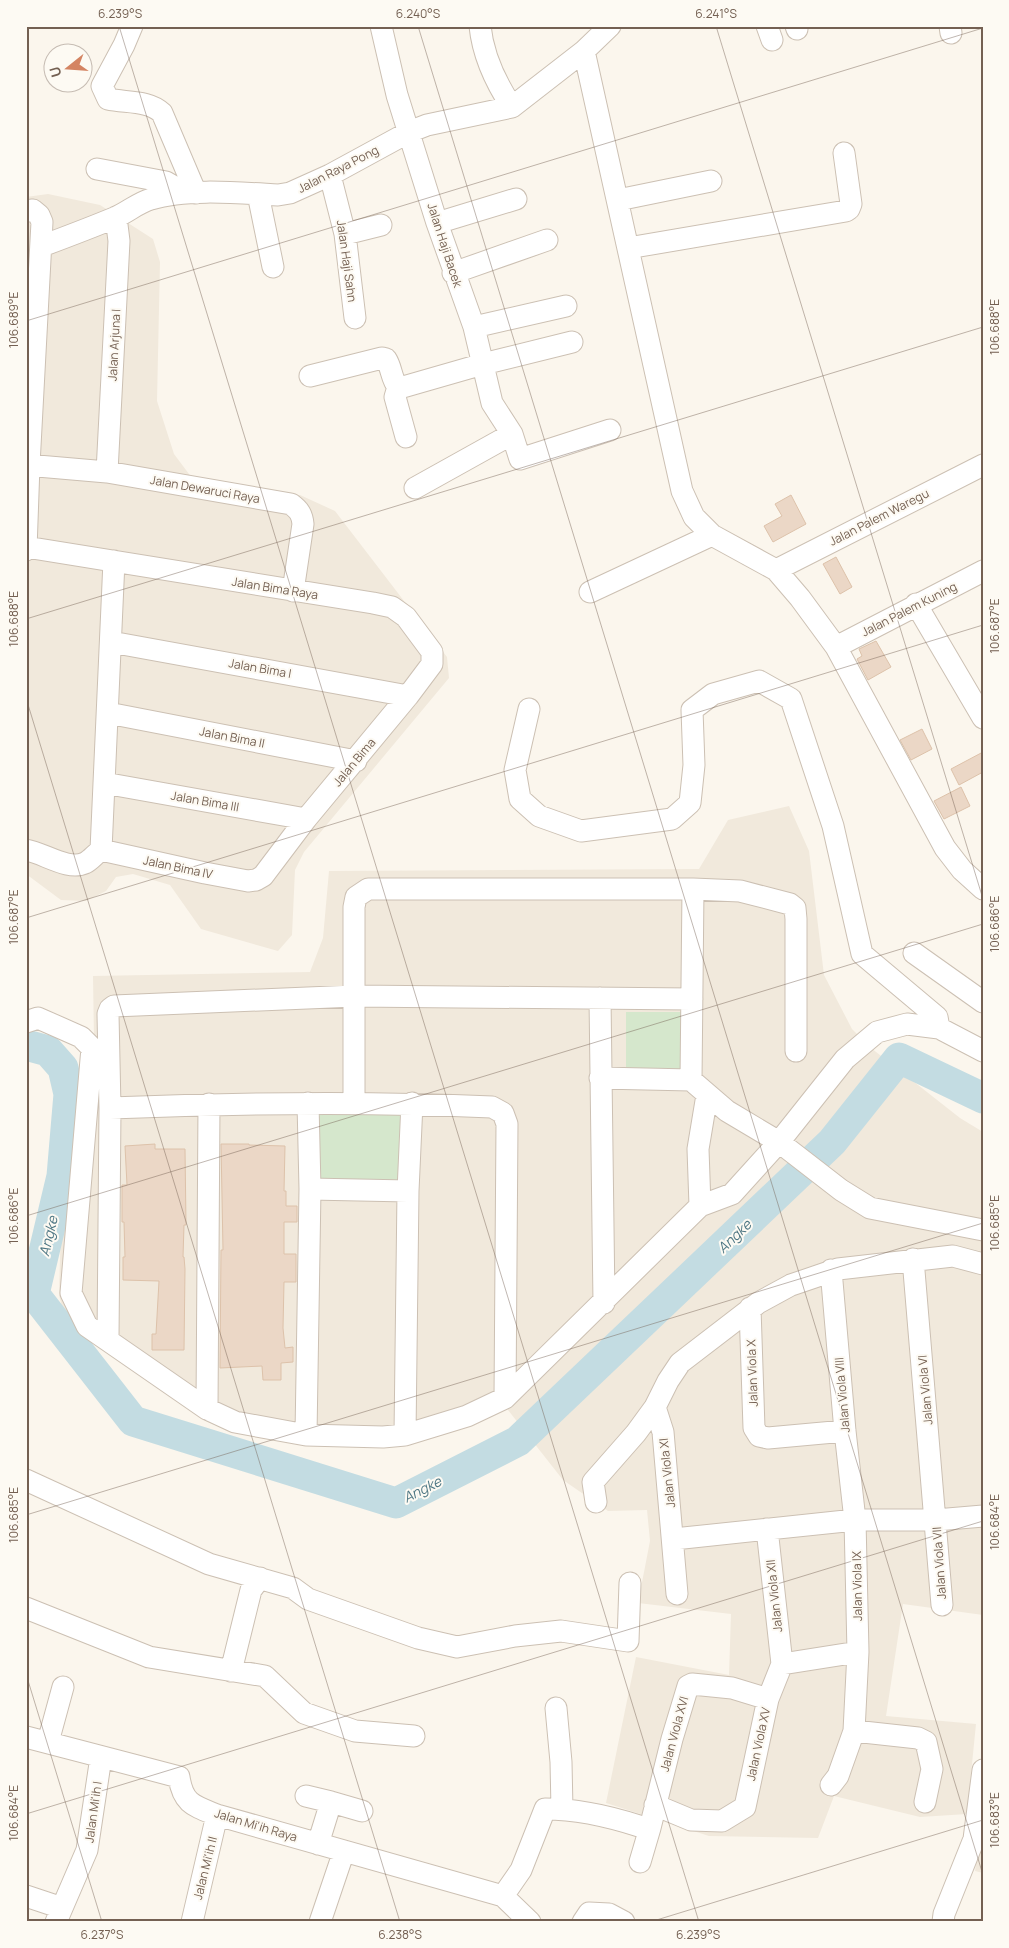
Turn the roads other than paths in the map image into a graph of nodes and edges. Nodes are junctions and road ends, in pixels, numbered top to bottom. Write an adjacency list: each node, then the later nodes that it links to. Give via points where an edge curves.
1 (132, 26): 12 (street, via 102,86 104,92 108,99 146,104 162,113)
2 (381, 26): 7 (street, Jalan Haji Bacek)
3 (480, 26): 6 (street, via 496,83)
4 (610, 26): 5 (street, Jalan Raya Pong)
5 (587, 40): 6 (street, Jalan Raya Pong); 15 (street)
6 (512, 107): 7 (street, Jalan Raya Pong, via 427,125)
7 (409, 132): 10 (street, Jalan Raya Pong); 18 (street, Jalan Haji Bacek)
8 (844, 153): 23 (street, via 851,204 846,211)
9 (98, 169): 12 (street, via 166,182)
10 (330, 175): 13 (street, Jalan Raya Pong, via 290,193); 20 (street, Jalan Haji Sahn)
11 (711, 181): 15 (street)
12 (190, 193): 13 (street, Jalan Raya Pong); 17 (street, Jalan Raya Pong, via 151,199)
13 (258, 194): 24 (street)
14 (516, 199): 18 (street)
15 (618, 200): 23 (street)
16 (33, 213): 22 (street, via 42,222)
17 (116, 217): 22 (street, Jalan Raya Pong); 39 (street, Jalan Arjuna I, via 119,241)
18 (437, 223): 25 (street, Jalan Haji Bacek)
19 (381, 225): 20 (street)
20 (345, 234): 27 (street, Jalan Haji Sahn)
21 (547, 240): 25 (street)
22 (42, 246): 31 (street)
23 (628, 248): 41 (street, via 682,491 694,517)
24 (273, 267)
25 (453, 273): 28 (street, Jalan Haji Bacek)
26 (566, 306): 28 (street)
27 (355, 318)
28 (474, 327): 30 (street, Jalan Haji Bacek)
29 (572, 342): 30 (street)
30 (483, 364): 33 (street); 35 (street, Jalan Haji Bacek, via 492,403)
31 (30, 372): 37 (street)
32 (310, 376): 33 (street, via 382,358 389,363)
33 (398, 387): 36 (street, via 395,397)
34 (610, 430): 35 (street, Jalan Haji Bacek, via 520,459)
35 (512, 434): 40 (street)
36 (406, 437)
37 (28, 465): 39 (street, Jalan Dewaruci Raya); 42 (street)
38 (983, 465): 44 (street, Jalan Palem Waregu)
39 (108, 472): 46 (street, Jalan Dewaruci Raya, via 291,504 298,509 303,524)
40 (415, 488)
41 (712, 535): 44 (street); 47 (street)
42 (26, 548): 43 (street, Jalan Bima Raya)
43 (114, 561): 46 (street, Jalan Bima Raya); 50 (street)
44 (776, 570): 51 (street)
45 (983, 571): 48 (street, Jalan Palem Kuning)
46 (293, 591): 49 (street, Jalan Bima Raya, via 392,607 406,617)
47 (590, 592)
48 (916, 604): 51 (street, Jalan Palem Kuning); 55 (street)
49 (424, 639): 52 (street, Jalan Bima, via 432,652 432,664)
50 (111, 642): 52 (street, Jalan Bima I); 54 (street)
51 (836, 647): 63 (street, via 945,848)
52 (408, 696): 56 (street, Jalan Bima)
53 (529, 709): 70 (street, via 515,770 520,799 539,816 581,831 672,818 690,803 694,765 692,710 713,694 759,681 791,699 832,826 862,954 937,1017)
54 (108, 713): 56 (street, Jalan Bima II); 57 (street)
55 (983, 718)
56 (356, 761): 58 (street, Jalan Bima)
57 (104, 783): 58 (street, Jalan Bima III); 60 (street)
58 (306, 820): 61 (street, Jalan Bima, via 263,876)
59 (26, 850): 60 (street, via 68,865 84,863)
60 (101, 850): 61 (street, Jalan Bima IV, via 204,874)
61 (256, 880)
62 (693, 889): 65 (street, via 368,890 356,897 354,907); 67 (street); 71 (street, via 740,891 795,908)
63 (983, 889)
64 (914, 953): 68 (street)
65 (355, 996): 66 (street); 77 (street); 80 (street, via 114,1006 108,1014)
66 (600, 998): 67 (street); 73 (street)
67 (692, 999): 74 (street)
68 (983, 1002)
69 (26, 1022): 91 (street, via 38,1018 81,1037 92,1048 71,1292 87,1326)
70 (939, 1028): 72 (street); 81 (street, via 907,1024 877,1032 845,1059)
71 (796, 1051)
72 (983, 1051)
73 (600, 1078): 74 (street); 89 (street)
74 (691, 1080): 75 (street)
75 (707, 1095): 81 (street, via 727,1111); 84 (street, via 698,1149)
76 (308, 1103): 77 (street); 79 (street); 82 (street)
77 (354, 1103): 78 (street)
78 (412, 1103): 83 (street); 92 (street, via 492,1107 504,1113 507,1124)
79 (209, 1104): 80 (street); 94 (street)
80 (110, 1108): 91 (street)
81 (783, 1144): 84 (street, via 732,1194); 85 (street, via 841,1190 870,1208)
82 (310, 1189): 83 (street); 96 (street)
83 (408, 1191): 97 (street)
84 (700, 1206): 89 (street)
85 (983, 1230)
86 (913, 1259): 87 (street, via 953,1256); 88 (street); 102 (street, Jalan Viola VI)
87 (983, 1264)
88 (830, 1270): 90 (street, via 790,1285); 95 (street, Jalan Viola VIII)
89 (604, 1303): 92 (street)
90 (750, 1308): 93 (street, via 680,1363); 95 (street, Jalan Viola X, via 754,1428 758,1436 768,1438)
91 (108, 1340): 94 (street)
92 (505, 1398): 97 (street, via 467,1416)
93 (655, 1407): 99 (street, via 593,1482); 104 (street, Jalan Viola XI, via 663,1432)
94 (207, 1409): 96 (street, via 235,1422)
95 (845, 1431): 101 (street, Jalan Viola VIII)
96 (306, 1435): 97 (street)
97 (406, 1435)
98 (26, 1480): 105 (street, via 209,1564)
99 (596, 1502)
100 (983, 1516): 102 (street)
101 (855, 1520): 102 (street); 103 (street); 110 (street, Jalan Viola IX)
102 (936, 1520): 108 (street, Jalan Viola VII)
103 (767, 1529): 104 (street); 111 (street, Jalan Viola XII)
104 (674, 1539): 107 (street, Jalan Viola XI)
105 (260, 1578): 106 (street, via 292,1588 308,1599 418,1638 457,1647 561,1631 628,1641); 112 (street, via 252,1590)
106 (630, 1583)
107 (677, 1594)
108 (942, 1605)
109 (26, 1608): 112 (street, via 149,1657)
110 (858, 1652): 111 (street); 116 (street, Jalan Viola IX)
111 (782, 1664): 114 (street, Jalan Viola XV)
112 (231, 1671): 118 (street, via 265,1676 304,1714 355,1731)
113 (63, 1687): 119 (street)
114 (768, 1699): 126 (street, Jalan Viola XVI, via 732,1688 688,1686); 126 (street, Jalan Viola XV, via 745,1806 722,1821 691,1820)
115 (556, 1708): 127 (street)
116 (854, 1731): 122 (street, Jalan Viola IX, via 838,1776); 125 (street, via 918,1738 926,1742 932,1769)
117 (26, 1736): 119 (street, Jalan Mi'ih Raya)
118 (414, 1736)
119 (48, 1742): 120 (street, Jalan Mi'ih Raya)
120 (101, 1757): 129 (street, Jalan Mi'ih Raya, via 180,1777 182,1792 192,1805); 136 (street, Jalan Mi'ih I, via 87,1850)
121 (983, 1770): 142 (street, via 974,1839)
122 (831, 1785)
123 (306, 1796): 124 (street)
124 (331, 1802): 128 (street); 131 (street)
125 (925, 1802)
126 (655, 1805): 133 (street, Jalan Viola XVI)
127 (562, 1809): 130 (street, via 608,1816); 135 (street, via 543,1810 521,1870)
128 (362, 1811)
129 (218, 1815): 131 (street, Jalan Mi'ih Raya); 137 (street, Jalan Mi'ih II)
130 (639, 1826)
131 (318, 1844): 132 (street, Jalan Mi'ih Raya)
132 (344, 1851): 135 (street, Jalan Mi'ih Raya); 138 (street)
133 (640, 1862)
134 (26, 1896): 136 (street)
135 (503, 1896): 139 (street)
136 (59, 1915)
137 (192, 1922)
138 (320, 1922)
139 (530, 1922)
140 (583, 1922): 141 (street, via 589,1913 609,1914)
141 (624, 1922)
142 (943, 1922)

